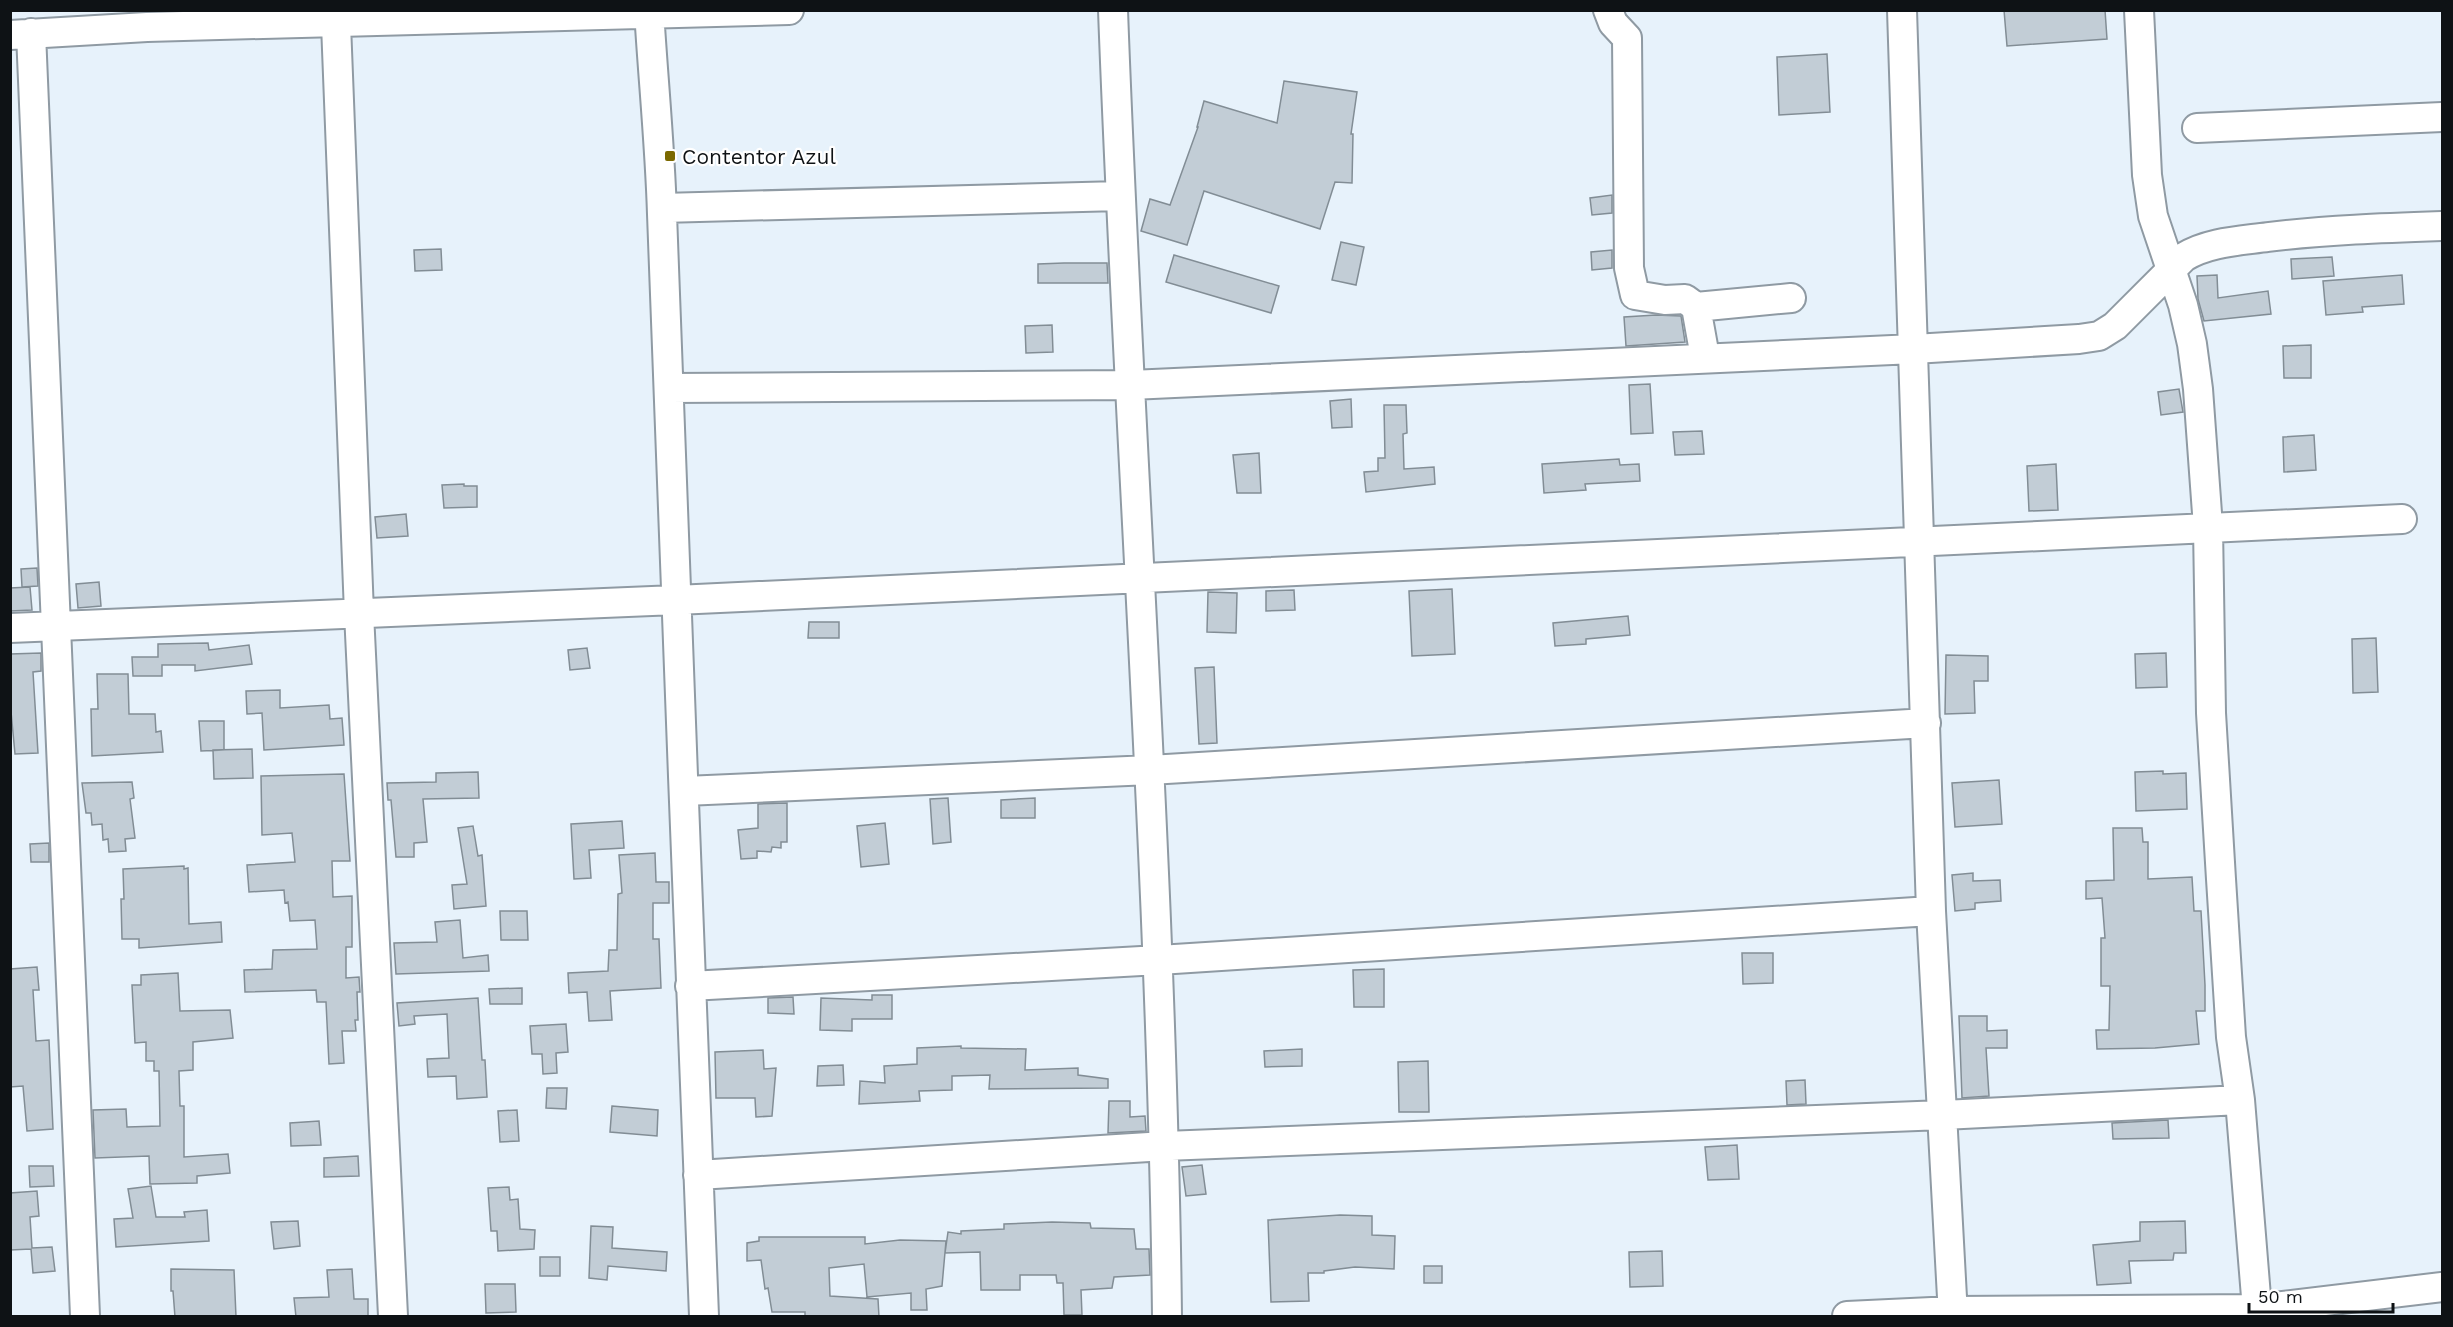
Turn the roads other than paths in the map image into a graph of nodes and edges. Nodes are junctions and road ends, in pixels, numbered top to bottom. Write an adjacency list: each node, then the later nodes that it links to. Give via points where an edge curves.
1 (789, 10): 6 (street)
2 (1113, 10): 12 (street)
3 (1608, 10): 17 (street, via 1613,23 1628,38 1629,268 1635,295 1665,300 1685,298)
4 (1902, 10): 18 (street)
5 (2139, 10): 15 (street, via 2147,176 2153,216)
6 (649, 12): 8 (street); 13 (street)
7 (147, 19): 8 (street); 9 (street)
8 (336, 24): 27 (street)
9 (20, 34): 28 (street)
10 (2442, 117): 11 (street)
11 (2197, 128)
12 (1120, 196): 13 (street); 20 (street)
13 (662, 208): 21 (street)
14 (2442, 226): 15 (street, via 2323,231 2215,244 2196,250)
15 (2172, 268): 18 (street, via 2115,326 2099,336); 23 (street, via 2192,344)
16 (1791, 298): 17 (street)
17 (1696, 307): 19 (street)
18 (1914, 349): 19 (street); 24 (street)
19 (1705, 357): 20 (street)
20 (1131, 386): 21 (street); 25 (street)
21 (669, 388): 26 (street)
22 (2402, 519): 23 (street)
23 (2208, 527): 24 (street); 36 (street, via 2211,713 2231,1037)
24 (1920, 543): 25 (street); 30 (street)
25 (1139, 577): 26 (street); 31 (street)
26 (676, 600): 27 (street); 32 (street)
27 (359, 613): 28 (street); 44 (street)
28 (55, 626): 29 (street); 43 (street)
29 (10, 628)
30 (1926, 723): 31 (street); 33 (street)
31 (1150, 770): 32 (street); 34 (street)
32 (685, 791): 35 (street)
33 (1931, 911): 34 (street); 37 (street)
34 (1159, 960): 35 (street); 38 (street)
35 (690, 986): 39 (street)
36 (2240, 1100): 37 (street); 41 (street)
37 (1943, 1115): 38 (street); 42 (street)
38 (1165, 1146): 39 (street); 46 (street)
39 (698, 1175): 45 (street)
40 (2442, 1287): 41 (street)
41 (2257, 1309): 42 (street)
42 (1953, 1314): 47 (street)
43 (85, 1317)
44 (393, 1317)
45 (704, 1317)
46 (1167, 1317)
47 (1847, 1317)

